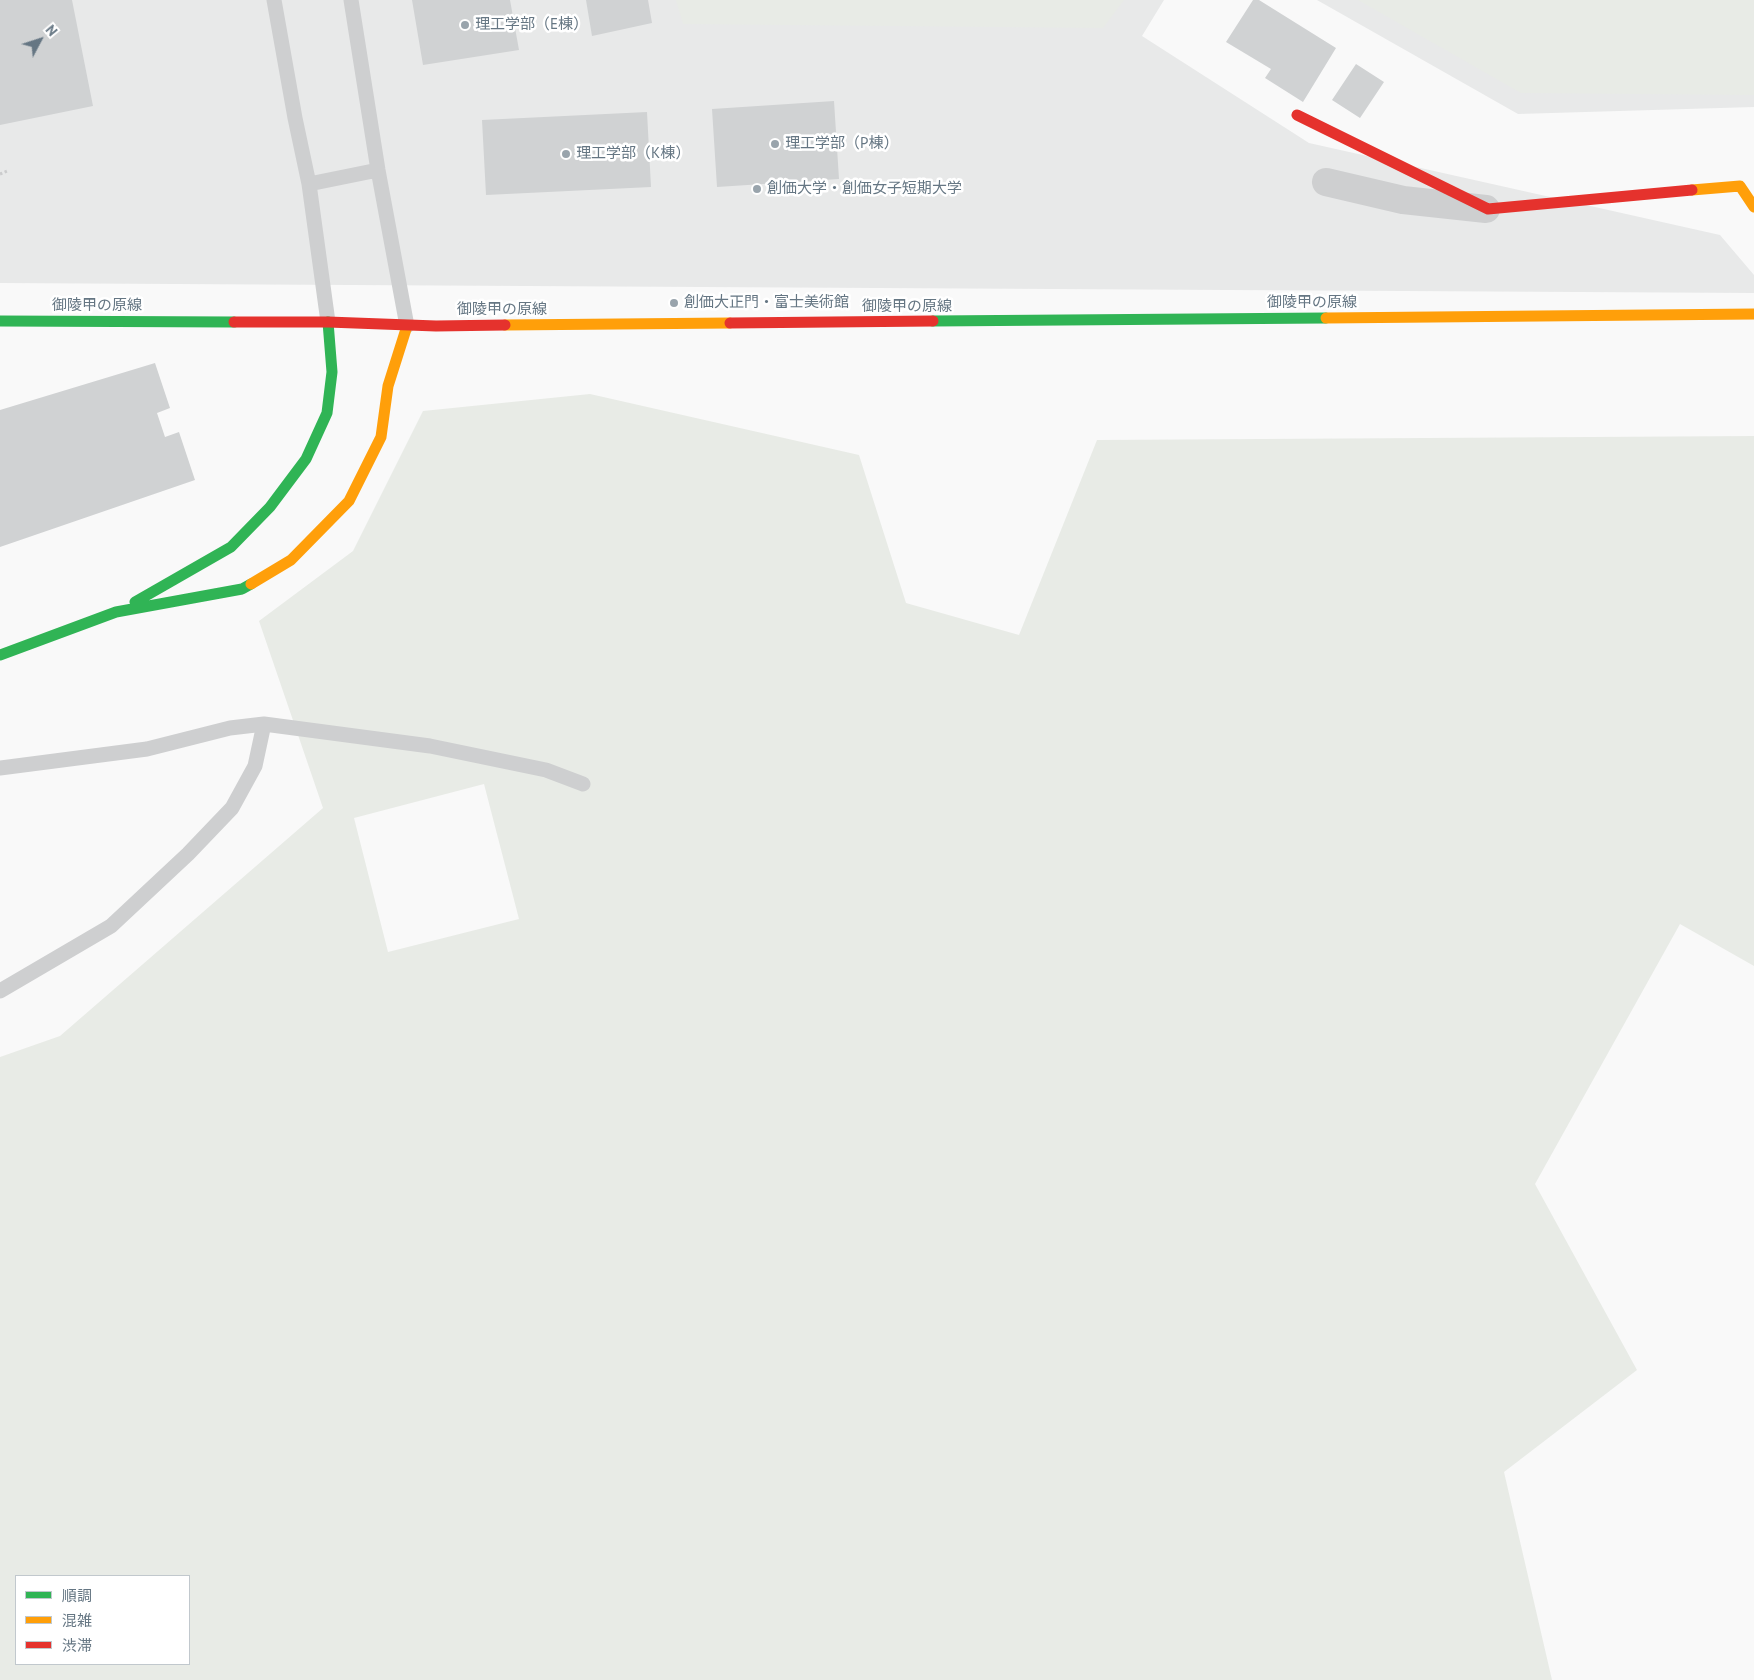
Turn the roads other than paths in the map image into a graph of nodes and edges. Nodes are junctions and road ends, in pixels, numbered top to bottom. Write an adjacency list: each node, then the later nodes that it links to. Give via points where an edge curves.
1 (274, 0): 6 (lane)
2 (351, 0): 4 (lane)
3 (1297, 115): 8 (street)
4 (378, 170): 6 (lane); 12 (lane)
5 (1326, 182): 8 (street, via 1403,200)
6 (309, 184): 11 (lane)
7 (1754, 207): 8 (street, via 1740,186)
8 (1488, 209)
9 (1754, 314): 12 (street, 御陵甲の原線)
10 (0, 321): 11 (street, 御陵甲の原線)
11 (328, 322): 12 (street, 御陵甲の原線); 13 (street, via 332,372 327,413 306,459 270,507 231,547)
12 (406, 326): 13 (street, via 388,386 380,437 349,501 291,560 242,588)
13 (116, 612): 14 (street)
14 (0, 655)
15 (264, 724): 16 (lane, via 230,728 147,749); 17 (lane, via 430,746 546,770); 18 (lane, via 255,766 232,808 188,854 111,926)
16 (0, 768)
17 (583, 784)
18 (0, 991)

